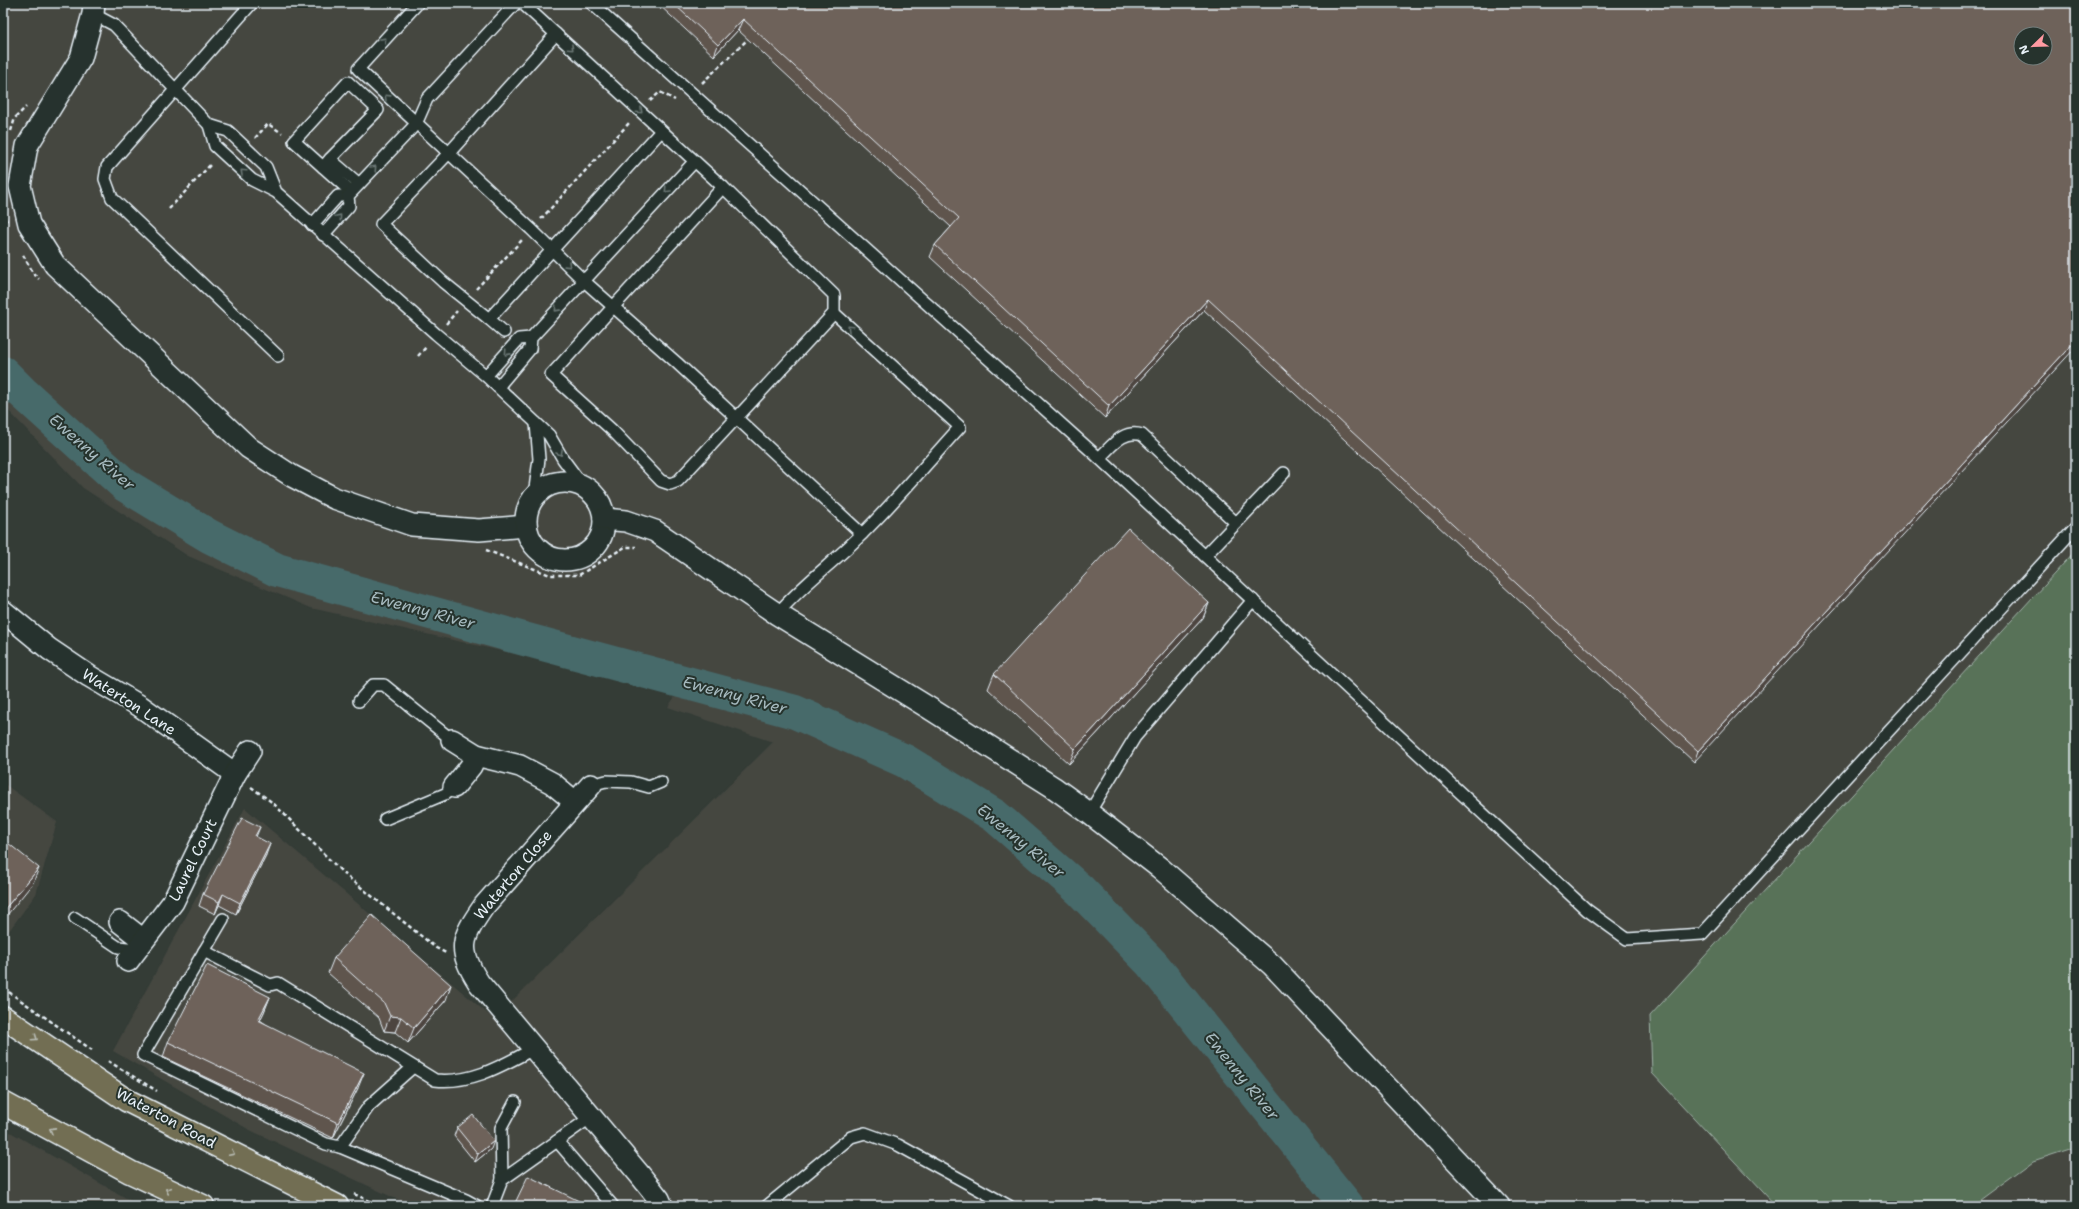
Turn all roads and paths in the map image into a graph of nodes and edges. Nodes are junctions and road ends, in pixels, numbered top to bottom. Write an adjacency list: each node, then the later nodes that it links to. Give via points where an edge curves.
1 (252, 3): 9 (lane)
2 (418, 3): 12 (lane, one-way to 2, via 358,69)
3 (516, 3): 12 (lane, via 427,99)
4 (522, 3): 7 (lane)
5 (592, 3): 10 (lane)
6 (93, 8): 9 (lane, via 114,25); 49 (street, via 81,58 27,146 20,186 29,224 55,265 249,448 292,476 334,498 412,525 479,530)
7 (556, 34): 11 (lane, one-way to 11); 15 (lane)
8 (748, 39): 10 (path)
9 (175, 89): 13 (lane); 37 (lane, via 107,167 105,179 112,198)
10 (692, 93): 11 (path, via 685,105 660,92); 43 (lane)
11 (640, 111): 14 (lane, one-way to 14); 24 (path)
12 (416, 124): 15 (lane); 19 (lane, one-way to 12)
13 (209, 125): 20 (lane, one-way to 13, via 252,180 215,146); 20 (lane, via 228,130 266,166)
14 (661, 131): 16 (lane); 27 (lane)
15 (448, 154): 24 (lane); 30 (lane, via 381,224)
16 (694, 162): 18 (lane); 28 (lane, one-way to 28)
17 (327, 163): 17 (lane, via 294,141 348,82 378,110); 19 (lane)
18 (723, 187): 31 (lane); 32 (lane, via 834,295)
19 (353, 191): 23 (lane, via 338,196); 25 (lane, one-way to 19, via 349,206)
20 (276, 192): 23 (lane)
21 (3, 211): 22 (path)
22 (7, 224)
23 (312, 225): 25 (lane)
24 (531, 229): 27 (lane); 30 (path)
25 (323, 235): 35 (lane)
26 (20, 248): 29 (path, via 34,274)
27 (553, 250): 28 (lane, one-way to 28); 33 (lane)
28 (584, 280): 31 (lane); 36 (lane, one-way to 36)
29 (45, 284)
30 (465, 302): 33 (lane); 35 (path)
31 (615, 307): 41 (lane); 41 (lane, via 551,375 612,430 661,481 670,484 678,481)
32 (834, 313): 41 (lane); 51 (lane, one-way to 32, via 960,427)
33 (489, 319): 34 (lane)
34 (504, 332)
35 (436, 334): 38 (path); 39 (lane)
36 (531, 338): 39 (lane, one-way to 39, via 519,339); 40 (lane, via 530,349)
37 (278, 356)
38 (418, 356)
39 (486, 376): 40 (lane)
40 (498, 387): 42 (lane)
41 (736, 418): 51 (lane)
42 (536, 423): 45 (lane, one-way to 45, via 550,434 563,460); 46 (lane, via 539,459)
43 (1099, 458): 48 (lane, via 1127,433 1142,435); 54 (lane)
44 (1284, 473): 48 (lane)
45 (583, 486): 46 (street, via 570,482 556,482 544,487); 47 (street, via 594,494 601,506)
46 (534, 496): 49 (street, via 528,506)
47 (604, 519): 49 (street, via 603,531 591,551 569,560 557,560 536,548 529,538); 57 (street, via 626,521 655,530)
48 (1236, 523): 54 (lane)
49 (526, 526)
50 (2076, 527): 55 (lane, via 1702,934 1627,939 1587,910)
51 (862, 534): 57 (lane)
52 (640, 547): 53 (path, via 624,546 579,575 550,575)
53 (478, 548)
54 (1205, 556): 55 (lane)
55 (1253, 600): 67 (lane, via 1134,737)
56 (3, 611): 62 (street, Waterton Lane, via 49,649 140,706)
57 (776, 614): 67 (street, via 929,708)
58 (359, 701): 59 (lane, via 374,685 384,685)
59 (452, 740): 61 (street)
60 (250, 751): 62 (street)
61 (476, 756): 65 (street); 66 (street, via 520,766 552,783)
62 (234, 774): 72 (street, Laurel Court, via 173,902); 74 (path, via 273,803 342,872 424,939 446,952)
63 (661, 782): 64 (lane, via 649,787 631,782 606,781)
64 (591, 785): 66 (street, Waterton Close)
65 (454, 787): 68 (lane, via 445,794)
66 (575, 802): 74 (street, Waterton Close, via 484,906 471,925)
67 (1089, 813): 97 (street, via 1160,868 1272,965)
68 (385, 819)
69 (75, 918): 72 (lane, via 118,946)
70 (223, 919): 73 (lane)
71 (120, 922): 72 (street)
72 (136, 950)
73 (204, 951): 80 (lane, via 270,985 278,983); 86 (lane, via 142,1055 326,1144)
74 (464, 954): 77 (street, via 467,965 479,983)
75 (3, 988): 78 (path)
76 (3, 1017): 88 (main road, Waterton Road, one-way to 88, via 126,1100)
77 (535, 1048): 80 (lane, via 473,1078 435,1080); 84 (street)
78 (97, 1054)
79 (104, 1058): 81 (path)
80 (413, 1067): 86 (lane, via 369,1106)
81 (162, 1094)
82 (515, 1102): 87 (lane, via 501,1128)
83 (3, 1103): 89 (main road, one-way to 83, via 130,1172)
84 (591, 1116): 85 (lane); 94 (street)
85 (557, 1141): 87 (lane); 93 (lane)
86 (340, 1147): 91 (lane)
87 (502, 1180): 92 (lane)
88 (342, 1198): 90 (path)
89 (203, 1206)
90 (381, 1206)
91 (477, 1206)
92 (492, 1206)
93 (613, 1206)
94 (662, 1206)
95 (767, 1206): 96 (lane, via 851,1137 865,1133 898,1145)
96 (1009, 1206)
97 (1500, 1206)

